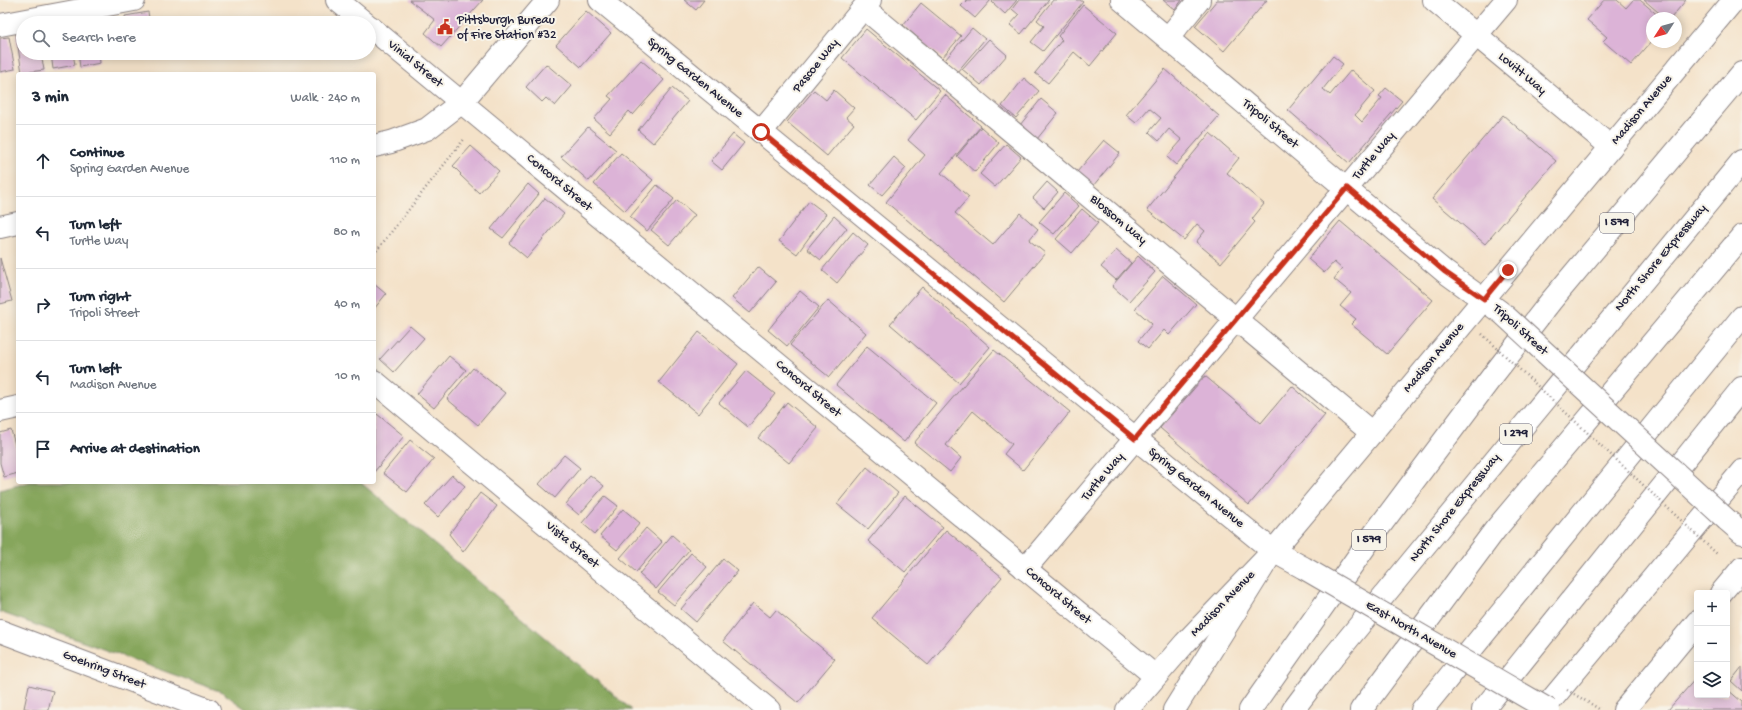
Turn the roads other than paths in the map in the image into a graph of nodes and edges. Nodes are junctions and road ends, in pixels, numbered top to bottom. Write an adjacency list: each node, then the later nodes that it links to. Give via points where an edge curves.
1 (134, 0): 11 (main road)
2 (337, 0): 12 (main road)
3 (548, 0): 19 (main road)
4 (600, 0): 20 (main road, Spring Garden Avenue)
5 (1122, 0): 17 (main road, Tripoli Street)
6 (1199, 0): 17 (main road)
7 (1434, 0): 16 (main road, Lovitt Way)
8 (1506, 0): 16 (main road, Turtle Way)
9 (1734, 0): 22 (main road, Madison Avenue)
10 (867, 4): 20 (main road, Pascoe Way); 30 (main road, Blossom Way)
11 (45, 16)
12 (356, 16)
13 (16, 21): 14 (main road)
14 (0, 24)
15 (376, 32): 19 (main road, Vinial Street)
16 (1476, 35): 22 (main road, Lovitt Way); 24 (main road, Turtle Way)
17 (1168, 38): 24 (main road, Tripoli Street)
18 (1742, 73): 50 (main road, I 579, via 1551,301 1494,374 1374,534)
19 (462, 102): 21 (main road, via 427,129); 41 (main road, Concord Street)
20 (761, 132): 36 (main road, Spring Garden Avenue)
21 (376, 146)
22 (1611, 147): 28 (main road, Madison Avenue)
23 (1742, 161): 51 (main road, North Shore Expressway / I 279, via 1326,666)
24 (1347, 188): 28 (main road, Tripoli Street, via 1445,272); 30 (main road, Turtle Way)
25 (16, 223): 26 (main road)
26 (0, 227)
27 (1742, 236): 52 (main road, via 1496,530)
28 (1484, 299): 35 (main road, Madison Avenue); 38 (main road, Tripoli Street, bridge)
29 (1742, 317): 53 (main road)
30 (1236, 319): 35 (main road, Blossom Way); 36 (main road, Turtle Way)
31 (376, 383): 47 (main road, Vista Street)
32 (1742, 388): 54 (main road)
33 (16, 407): 34 (main road)
34 (0, 411)
35 (1372, 433): 39 (main road, Madison Avenue)
36 (1135, 439): 39 (main road, Spring Garden Avenue); 41 (main road, Turtle Way)
37 (1742, 471): 55 (main road)
38 (1734, 527)
39 (1273, 551): 45 (main road, Madison Avenue); 49 (main road); 56 (main road, East North Avenue, bridge)
40 (1742, 568): 42 (main road)
41 (1025, 569): 45 (main road, Concord Street)
42 (1724, 590)
43 (1694, 626): 57 (main road)
44 (0, 631): 46 (main road, Goehring Street)
45 (1155, 676): 48 (main road, Madison Avenue)
46 (209, 710)
47 (769, 710)
48 (1127, 710)
49 (1174, 710)
50 (1250, 710)
51 (1294, 710)
52 (1361, 710)
53 (1422, 710)
54 (1483, 710)
55 (1543, 710)
56 (1549, 710)
57 (1624, 710)

